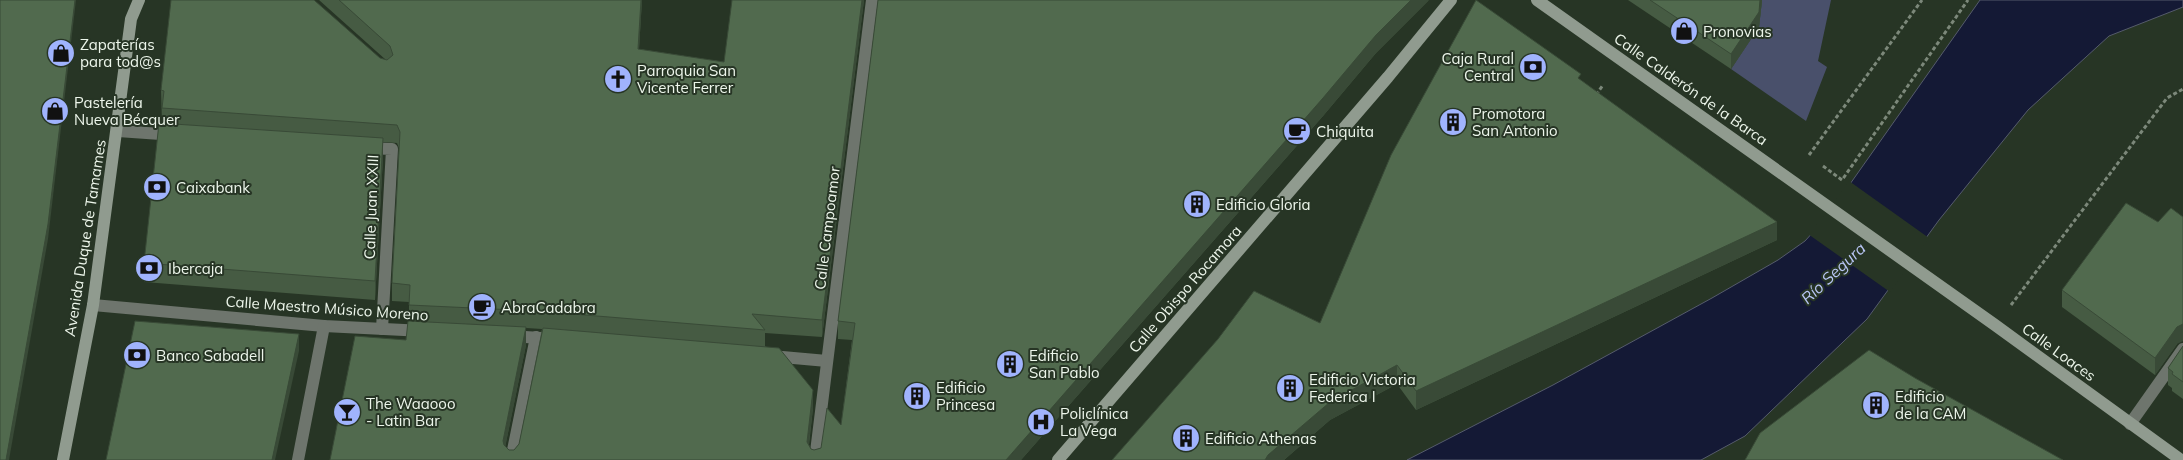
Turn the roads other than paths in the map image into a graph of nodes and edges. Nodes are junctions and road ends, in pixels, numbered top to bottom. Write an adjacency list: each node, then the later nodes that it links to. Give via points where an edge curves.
1 (127, 0): 6 (street, Avenida Duque de Tamames)
2 (139, 0): 6 (street, Avenida Duque de Tamames)
3 (872, 0): 20 (street, Calle Campoamor)
4 (1451, 0): 26 (street, Calle Obispo Rocamora, via 1382,85)
5 (1538, 0): 10 (street, Calle Calderón de la Barca)
6 (132, 19): 7 (street, Avenida Duque de Tamames)
7 (118, 131): 8 (street); 11 (street, Avenida Duque de Tamames)
8 (186, 136)
9 (353, 147): 13 (street, Calle Juan XXIII, via 392,149)
10 (1918, 270): 21 (street, Calle Loaces)
11 (93, 305): 12 (street, Calle Maestro Músico Moreno); 22 (street, Avenida Duque de Tamames)
12 (324, 326): 13 (street, Calle Maestro Músico Moreno); 23 (street)
13 (382, 329): 14 (street, Calle Maestro Músico Moreno)
14 (440, 332)
15 (498, 335): 16 (street)
16 (536, 337): 17 (street); 24 (street)
17 (566, 340)
18 (2183, 349): 21 (street)
19 (760, 355): 20 (street)
20 (827, 361): 25 (street, Calle Campoamor)
21 (2130, 424): 27 (street, Calle Loaces)
22 (64, 460)
23 (298, 460)
24 (511, 460)
25 (815, 460)
26 (1058, 460)
27 (2181, 460)

